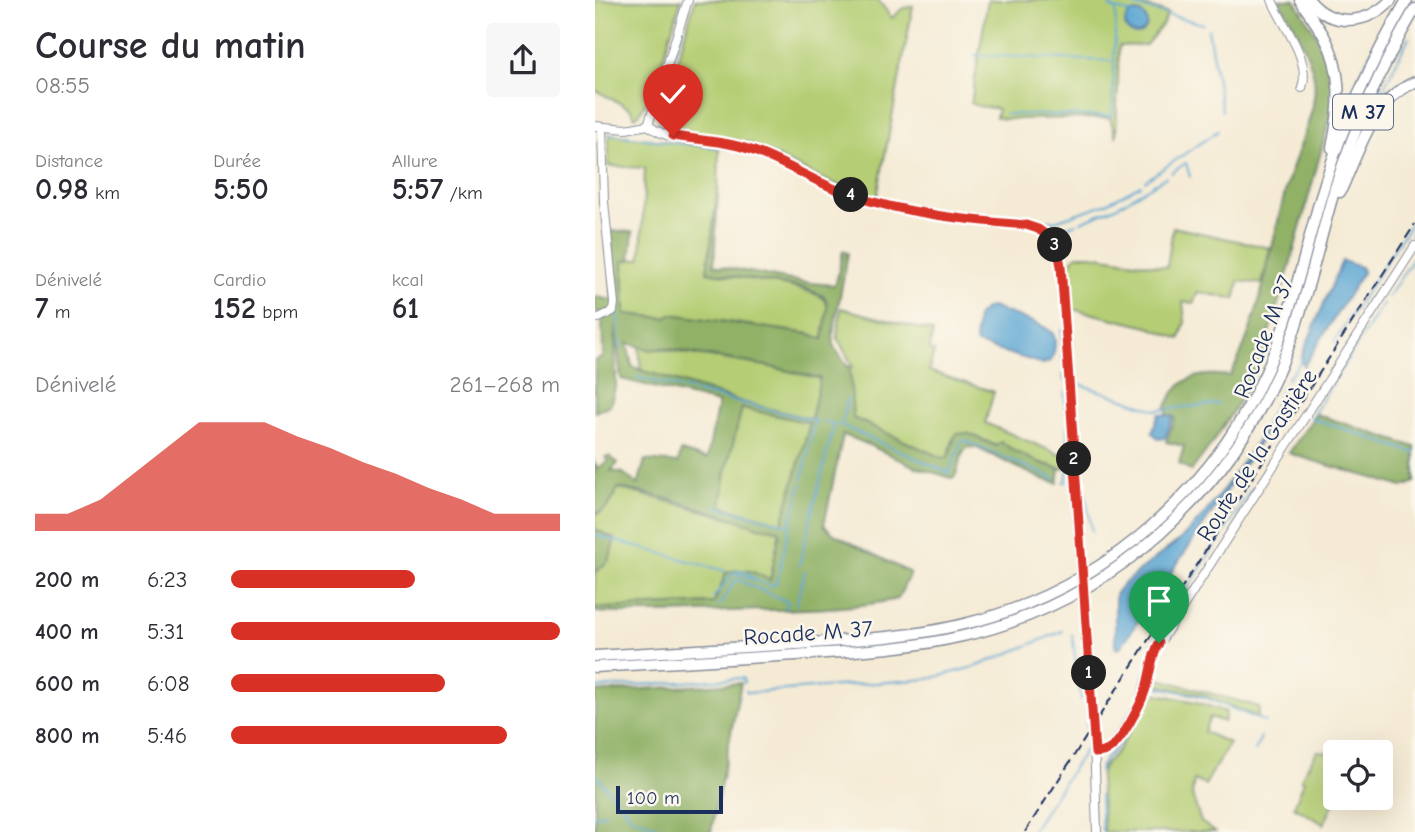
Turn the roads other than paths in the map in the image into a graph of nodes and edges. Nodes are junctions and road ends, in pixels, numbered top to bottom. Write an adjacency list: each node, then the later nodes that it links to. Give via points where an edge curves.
1 (688, 0): 10 (street)
2 (1272, 0): 9 (street, via 1299,55)
3 (1300, 0): 12 (highway, M 37, via 1328,43 1338,81 1338,113)
4 (1309, 0): 5 (highway, via 1326,15 1346,21 1375,14)
5 (1391, 0)
6 (1407, 0): 12 (highway, Rocade M 37 / M 37, via 1363,85)
7 (1415, 9): 13 (highway, Rocade M 37 / M 37, via 1368,102)
8 (1415, 82): 13 (highway, M 37, via 1390,97 1377,113)
9 (1302, 88)
10 (648, 125): 11 (street, via 626,130); 18 (street, bridge, via 673,136 751,150 867,200 1026,225 1049,237 1058,251 1062,276)
11 (599, 126): 15 (street, via 614,303 613,311)
12 (1322, 193): 16 (highway, Rocade M 37 / M 37, via 1283,330 1245,413 1215,459 1179,500 1100,566 1013,609 933,631)
13 (1326, 222): 17 (highway, Rocade M 37 / M 37, via 1288,348 1244,436 1178,518 1094,583 1010,622 921,645)
14 (1415, 246): 18 (street, Route de la Gastière, via 1155,650 1144,694 1120,737 1111,749)
15 (600, 318)
16 (595, 656)
17 (595, 667)
18 (1095, 753): 19 (street)
19 (1097, 832)

